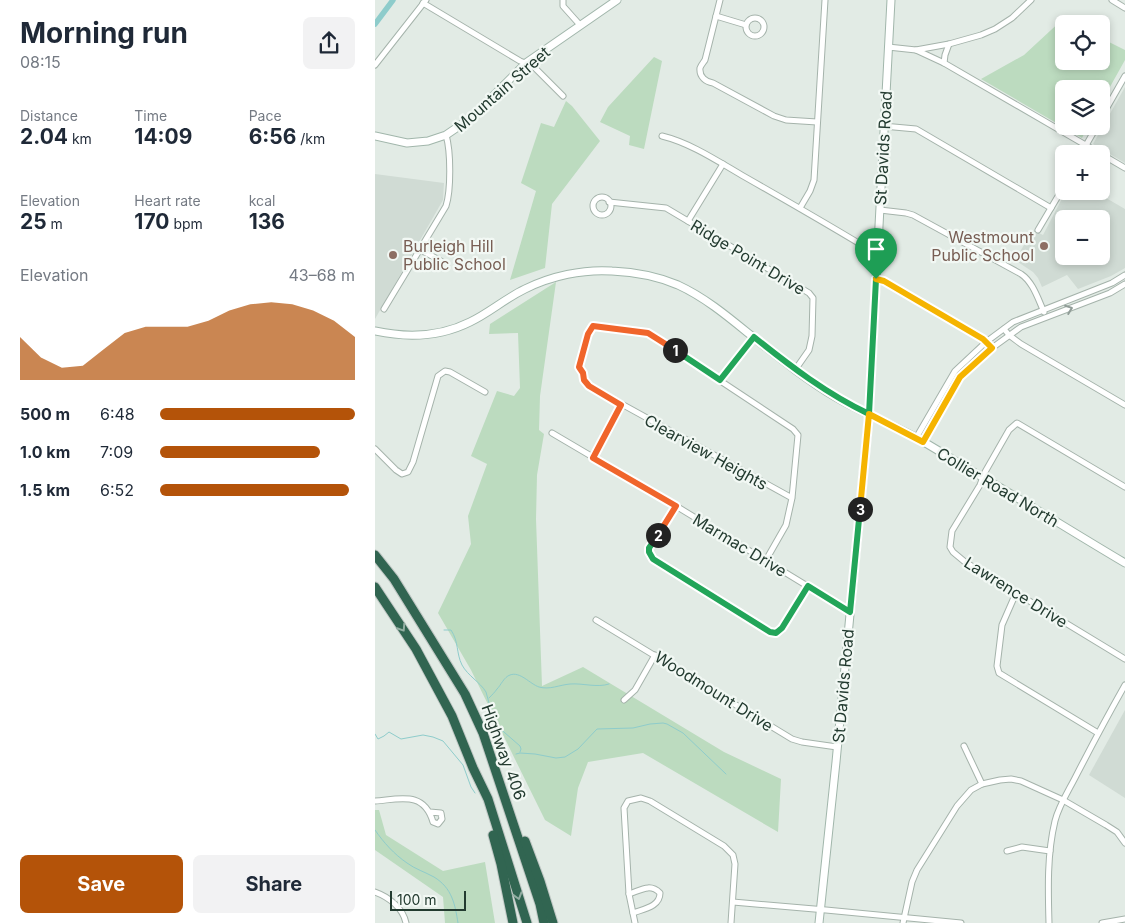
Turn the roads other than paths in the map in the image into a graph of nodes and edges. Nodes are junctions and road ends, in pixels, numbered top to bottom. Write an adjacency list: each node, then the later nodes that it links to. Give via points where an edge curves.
1 (563, 0): 11 (street, via 563,6)
2 (617, 0): 11 (main road, Mountain Street)
3 (720, 0): 10 (street)
4 (825, 0): 22 (street)
5 (891, 0): 14 (main road, St Davids Road)
6 (1031, 0): 13 (street, via 995,29)
7 (1112, 0): 9 (street)
8 (425, 2): 17 (street); 18 (street)
9 (1125, 8)
10 (716, 16): 12 (street); 22 (street, via 700,69 702,77 774,116)
11 (580, 25): 17 (main road, Mountain Street)
12 (747, 25)
13 (949, 44): 15 (street); 16 (street)
14 (888, 47): 15 (street); 23 (main road, St Davids Road)
15 (916, 50): 16 (street)
16 (944, 63): 28 (street)
17 (526, 64): 20 (street, via 533,66); 24 (main road, Mountain Street, via 471,118)
18 (375, 65)
19 (1125, 76): 21 (street)
20 (563, 96)
21 (1110, 102)
22 (817, 122): 34 (street, via 814,180)
23 (883, 126): 35 (street, via 916,129); 36 (main road, St Davids Road)
24 (446, 135): 26 (main road, Mountain Street, via 407,143); 39 (street, via 449,197)
25 (1092, 135): 28 (street)
26 (375, 136)
27 (662, 136): 30 (street)
28 (1086, 145)
29 (1110, 159): 31 (street)
30 (723, 164): 34 (street); 37 (street)
31 (1125, 168)
32 (1056, 200): 35 (street)
33 (609, 202): 37 (street, Ridge Point Drive, via 663,208)
34 (800, 208): 40 (street)
35 (1051, 208): 38 (street)
36 (880, 210): 40 (main road, St Davids Road); 46 (street, via 913,215 1026,277)
37 (688, 221): 54 (street, Ridge Point Drive, via 813,298 809,350)
38 (1039, 230)
39 (419, 249): 41 (street); 45 (street)
40 (878, 253): 43 (main road, St Davids Road)
41 (441, 261)
42 (1125, 275): 46 (street)
43 (876, 279): 52 (street); 59 (main road, St Davids Road)
44 (1125, 284): 47 (street, one-way to 44, via 1110,293)
45 (384, 309)
46 (1043, 310): 47 (street); 48 (street, via 1020,318)
47 (1046, 317): 50 (street)
48 (1003, 329): 50 (street); 52 (street)
49 (375, 330): 51 (main road, Collier Road North, via 412,336 444,332 471,322 526,288 546,280 588,271 609,271 633,272 677,284 713,304)
50 (1009, 335): 53 (street); 57 (street)
51 (754, 337): 54 (main road, Collier Road North); 55 (street)
52 (986, 342): 53 (street); 61 (street, via 955,371)
53 (992, 348): 62 (street, via 960,377)
54 (795, 370): 59 (main road, Collier Road North, via 837,398)
55 (720, 380): 58 (street, Clearview Heights, via 648,333 593,326 579,367 589,386); 67 (street, via 798,435)
56 (485, 392): 63 (street, via 445,371 438,376 408,472 403,474 396,470)
57 (1125, 404)
58 (621, 405): 64 (street); 67 (street, Clearview Heights)
59 (869, 414): 61 (main road, Collier Road North); 75 (main road, St Davids Road)
60 (551, 433): 64 (street, Marmac Drive)
61 (916, 438): 62 (main road, Collier Road North)
62 (923, 442): 65 (main road, Collier Road North)
63 (375, 449)
64 (593, 458): 68 (street, Marmac Drive)
65 (983, 478): 66 (street, via 1009,430 1017,423); 71 (main road, Collier Road North); 74 (street, Lawrence Drive, via 952,531 950,547 965,562)
66 (1125, 487)
67 (792, 498): 70 (street, via 786,525)
68 (676, 506): 70 (street, Marmac Drive); 72 (street, via 649,548 653,559 770,632 776,633 782,628)
69 (375, 553): 81 (highway, Highway 406, via 465,694)
70 (766, 560): 72 (street, Marmac Drive)
71 (1125, 563)
72 (808, 586): 75 (street, Marmac Drive)
73 (375, 587): 85 (highway, Highway 406, one-way to 85, via 416,649 452,716)
74 (1016, 593): 78 (street, Lawrence Drive); 82 (street, via 1002,625 999,673)
75 (850, 612): 84 (main road, St Davids Road)
76 (596, 620): 77 (street, Woodmount Drive)
77 (655, 655): 80 (street, via 635,690); 84 (street, Woodmount Drive, via 792,739)
78 (1125, 659)
79 (1125, 685): 82 (street)
80 (624, 700)
81 (483, 733): 103 (highway, Highway 406); 104 (highway, via 541,881)
82 (1098, 734): 87 (street)
83 (965, 746): 86 (street)
84 (837, 747): 96 (main road, St Davids Road)
85 (473, 768): 101 (highway, via 501,864); 102 (highway, Highway 406, one-way to 102, via 489,800)
86 (982, 784): 87 (street, via 1011,779); 99 (street, via 971,790 957,806 917,870)
87 (1063, 800): 90 (street, via 1117,832); 92 (street, via 1055,819)
88 (375, 801): 89 (street, via 410,798 421,802)
89 (430, 812)
90 (1125, 843)
91 (1007, 851): 92 (street, via 1022,847)
92 (1050, 851): 109 (street)
93 (375, 892): 100 (street, via 398,906)
94 (629, 894): 95 (street, via 624,808 628,801 641,798 716,841 733,855); 97 (street); 97 (street, via 649,888 660,893 656,904)
95 (733, 902): 96 (street); 106 (street)
96 (821, 909): 99 (street); 107 (main road, St Davids Road)
97 (633, 913): 105 (street)
98 (1125, 919): 110 (street)
99 (903, 920): 108 (street)
100 (407, 923)
101 (513, 923)
102 (527, 923)
103 (544, 923)
104 (553, 923)
105 (635, 923)
106 (731, 923)
107 (819, 923)
108 (961, 923)
109 (1049, 923)
110 (1102, 923)

